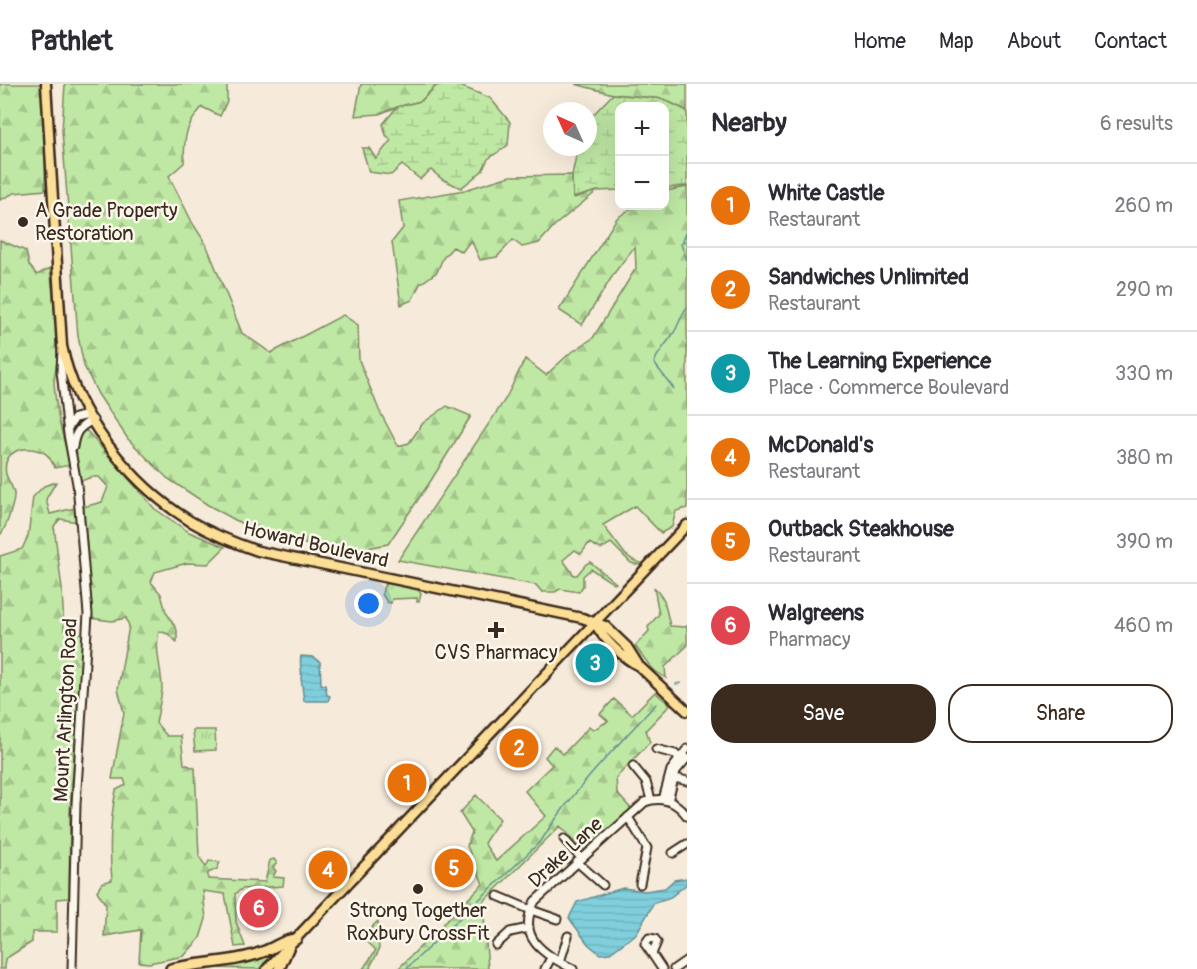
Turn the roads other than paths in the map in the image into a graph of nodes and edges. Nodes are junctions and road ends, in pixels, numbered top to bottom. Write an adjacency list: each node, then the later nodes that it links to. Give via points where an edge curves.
1 (46, 84): 2 (main road, Howard Boulevard)
2 (62, 346): 3 (main road, Howard Boulevard, via 69,373); 4 (street, Mount Arlington Road)
3 (91, 417): 4 (street, via 75,418); 5 (street, Mount Arlington Road, via 75,432); 7 (main road, Howard Boulevard, via 123,462 156,496 190,521 228,540 258,550)
4 (67, 429): 5 (street, Mount Arlington Road)
5 (72, 453): 37 (street, Mount Arlington Road, via 87,614)
6 (687, 525): 7 (main road)
7 (595, 623): 8 (main road, Howard Boulevard, via 619,638 639,666); 30 (main road)
8 (687, 711)
9 (656, 749): 11 (street)
10 (687, 749): 11 (street)
11 (683, 759): 13 (street)
12 (633, 766): 15 (street, via 646,782)
13 (671, 777): 14 (street); 16 (street)
14 (687, 781)
15 (651, 800): 16 (street); 18 (street, Drake Lane)
16 (665, 800): 17 (street)
17 (687, 816)
18 (628, 817): 22 (street, Drake Lane); 23 (street, via 648,848)
19 (564, 839): 22 (street)
20 (687, 844): 21 (street)
21 (673, 853)
22 (579, 860): 24 (street); 26 (street, Drake Lane, via 540,896)
23 (640, 884)
24 (603, 885)
25 (498, 896): 26 (street)
26 (531, 910): 27 (street); 28 (street, Drake Lane)
27 (557, 919)
28 (529, 928): 31 (street, via 510,932); 33 (street, via 535,944)
29 (568, 936): 35 (street)
30 (292, 942): 38 (highway, via 289,939 249,957); 39 (main road); 40 (highway)
31 (496, 945)
32 (652, 954): 36 (street)
33 (551, 958): 35 (street); 41 (street)
34 (687, 960): 43 (street)
35 (560, 962): 42 (street)
36 (660, 968)
37 (72, 969)
38 (171, 969)
39 (267, 969)
40 (279, 969)
41 (545, 969)
42 (573, 969)
43 (674, 969)

